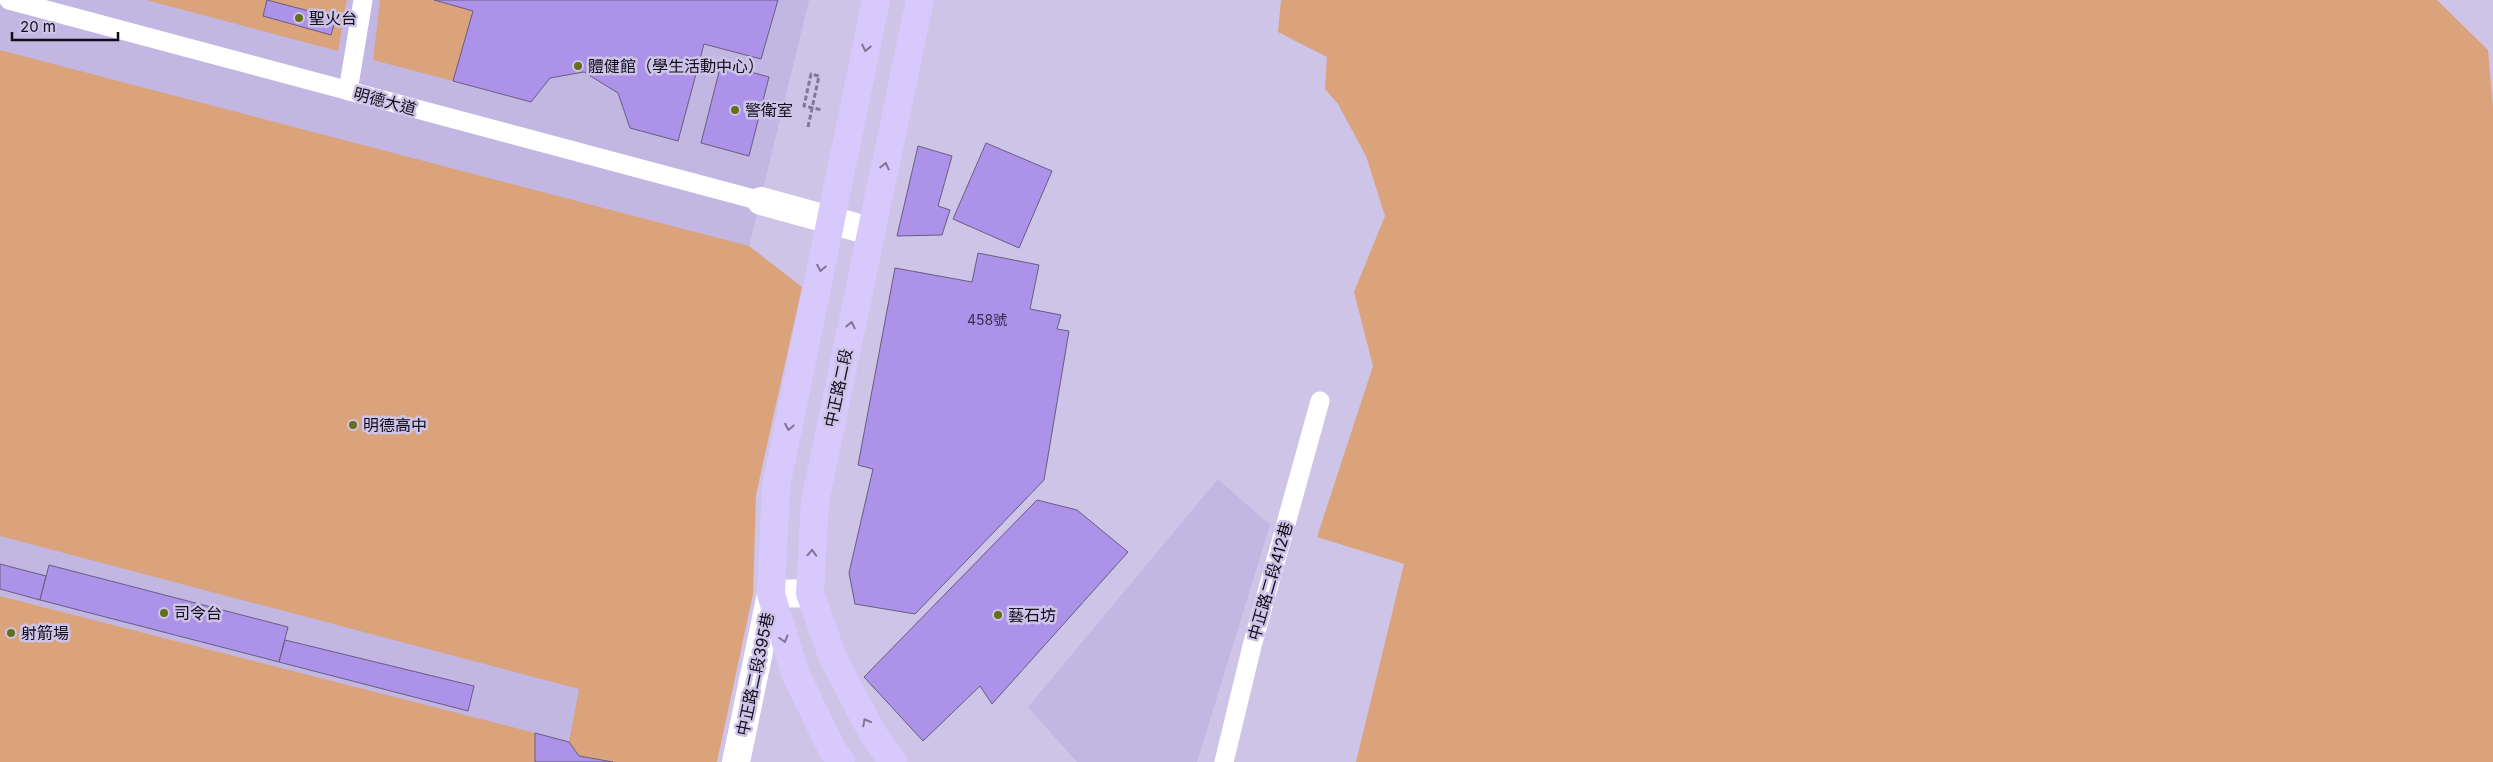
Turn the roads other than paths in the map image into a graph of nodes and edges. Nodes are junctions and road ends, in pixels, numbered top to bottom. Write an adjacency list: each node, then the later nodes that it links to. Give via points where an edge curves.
1 (10, 0): 5 (lane, 明德大道)
2 (363, 0): 5 (lane)
3 (876, 0): 7 (main road, one-way to 7)
4 (920, 0): 8 (main road, 中正路二段, one-way to 4)
5 (348, 91): 6 (lane, 明德大道)
6 (761, 201): 7 (street)
7 (831, 220): 8 (street); 11 (main road, one-way to 11, via 776,487)
8 (870, 231): 10 (main road, 中正路二段, one-way to 8, via 815,502)
9 (1320, 401): 15 (lane, 中正路二段412巷, via 1252,646)
10 (810, 593): 11 (street, 中正路二段395巷); 14 (main road, 中正路二段, one-way to 10, via 873,734 833,658)
11 (771, 594): 12 (street, 中正路二段395巷); 13 (main road, one-way to 13, via 795,674)
12 (736, 762)
13 (841, 762)
14 (893, 762)
15 (1224, 762)

